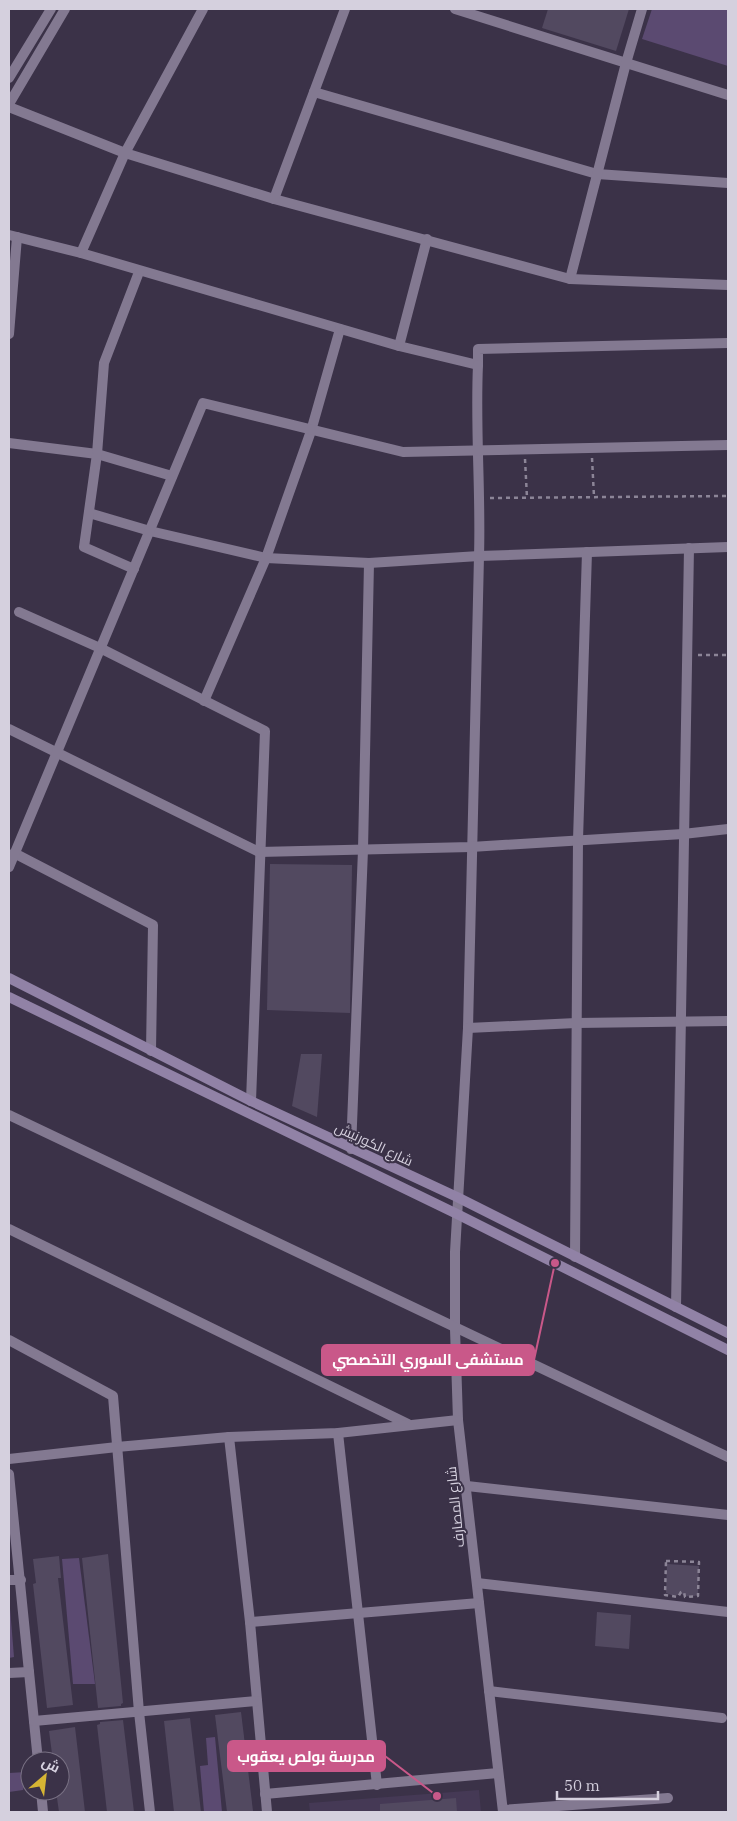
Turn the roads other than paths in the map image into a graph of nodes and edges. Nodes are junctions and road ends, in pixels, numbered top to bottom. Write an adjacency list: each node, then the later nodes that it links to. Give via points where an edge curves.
1 (50, 9): 8 (street)
2 (65, 9): 11 (street)
3 (203, 9): 12 (street)
4 (345, 9): 9 (street)
5 (454, 9): 7 (street)
6 (642, 9): 7 (street)
7 (626, 63): 10 (street); 13 (street)
8 (9, 78)
9 (314, 92): 13 (street); 15 (street)
10 (728, 95)
11 (9, 105): 12 (street)
12 (126, 153): 15 (street); 18 (street)
13 (597, 174): 14 (street); 20 (street)
14 (728, 183)
15 (274, 198): 17 (street)
16 (13, 236): 18 (street); 23 (street)
17 (427, 239): 20 (street); 25 (street)
18 (81, 253): 19 (street)
19 (139, 272): 22 (street); 31 (street, via 104,363)
20 (570, 279): 21 (street)
21 (728, 285)
22 (340, 329): 25 (street); 27 (street)
23 (9, 334)
24 (728, 343): 26 (street, via 478,349)
25 (399, 346): 26 (street)
26 (478, 365): 30 (street, شارع المصارف)
27 (311, 431): 30 (street, via 403,452); 32 (street, via 203,403); 39 (street)
28 (9, 443): 31 (street)
29 (728, 444): 30 (street)
30 (477, 451): 38 (street, شارع المصارف)
31 (97, 454): 32 (street); 33 (street)
32 (172, 476): 34 (street)
33 (89, 513): 34 (street); 41 (street, via 84,547)
34 (150, 531): 39 (street); 41 (street)
35 (728, 547): 36 (street)
36 (689, 548): 37 (street); 48 (street)
37 (587, 552): 38 (street); 49 (street)
38 (479, 556): 40 (street); 50 (street, شارع المصارف)
39 (266, 558): 40 (street); 44 (street)
40 (369, 563): 51 (street)
41 (134, 569): 43 (street)
42 (19, 612): 43 (street)
43 (100, 648): 44 (street); 46 (street)
44 (204, 700): 52 (street, via 264,731)
45 (9, 729): 46 (street)
46 (57, 752): 52 (street); 53 (street)
47 (728, 829): 48 (street)
48 (683, 834): 49 (street); 59 (street)
49 (578, 840): 50 (street); 58 (street)
50 (472, 847): 51 (street); 60 (street, شارع المصارف)
51 (363, 850): 52 (street); 64 (street)
52 (259, 852): 62 (street)
53 (14, 853): 54 (street); 61 (street, via 153,925)
54 (9, 867)
55 (9, 978): 61 (street, شارع الكورنيش)
56 (9, 997): 66 (street, شارع الكورنيش)
57 (728, 1021): 59 (street)
58 (576, 1023): 59 (street); 60 (street); 68 (street)
59 (680, 1023): 69 (street)
60 (468, 1028): 65 (street, شارع المصارف)
61 (151, 1051): 62 (street, شارع الكورنيش)
62 (251, 1101): 64 (street, شارع الكورنيش)
63 (9, 1115): 70 (street)
64 (351, 1150): 65 (street, شارع الكورنيش)
65 (458, 1197): 66 (street, شارع المصارف); 68 (street, شارع الكورنيش)
66 (457, 1214): 70 (street, شارع المصارف); 73 (street, شارع الكورنيش)
67 (9, 1229): 75 (street)
68 (575, 1257): 69 (street, شارع الكورنيش)
69 (676, 1307): 71 (street, شارع الكورنيش)
70 (455, 1329): 74 (street, شارع المصارف); 79 (street)
71 (728, 1332)
72 (9, 1340): 78 (street, via 114,1396)
73 (728, 1350)
74 (458, 1420): 75 (street); 82 (street, شارع المصارف)
75 (409, 1424): 76 (street)
76 (338, 1433): 77 (street); 89 (street)
77 (229, 1438): 78 (street); 90 (street)
78 (117, 1447): 80 (street); 95 (street)
79 (728, 1457)
80 (9, 1459)
81 (9, 1474): 85 (street)
82 (467, 1486): 83 (street); 86 (street, شارع المصارف)
83 (728, 1515)
84 (9, 1580): 85 (street)
85 (21, 1580): 91 (street)
86 (477, 1583): 87 (street, شارع المصارف); 88 (street)
87 (480, 1603): 89 (street); 93 (street, شارع المصارف)
88 (728, 1612)
89 (358, 1613): 90 (street); 100 (street)
90 (250, 1622): 94 (street)
91 (29, 1672): 92 (street); 97 (street)
92 (9, 1673)
93 (489, 1691): 96 (street); 99 (street, شارع المصارف)
94 (257, 1701): 95 (street); 101 (street)
95 (139, 1712): 97 (street); 104 (street)
96 (722, 1718)
97 (34, 1720): 98 (street)
98 (37, 1751)
99 (498, 1774): 100 (street); 103 (street, شارع المصارف)
100 (377, 1785): 101 (street)
101 (265, 1794): 105 (street)
102 (668, 1798): 103 (street)
103 (503, 1811)
104 (150, 1812)
105 (267, 1812)

